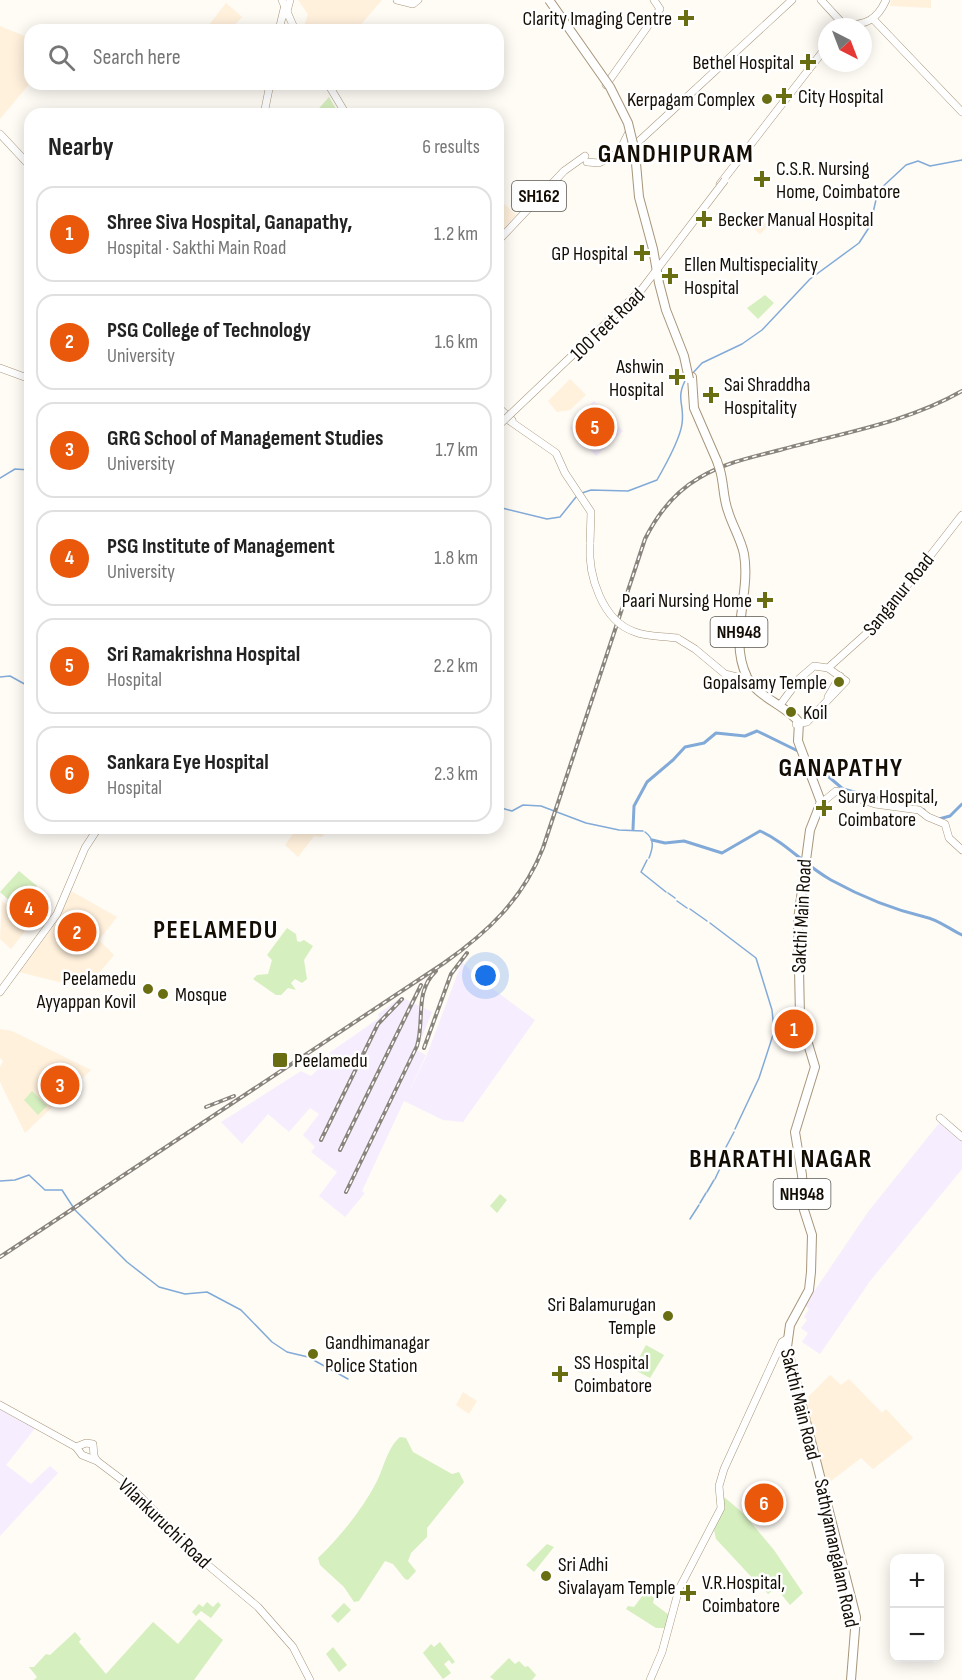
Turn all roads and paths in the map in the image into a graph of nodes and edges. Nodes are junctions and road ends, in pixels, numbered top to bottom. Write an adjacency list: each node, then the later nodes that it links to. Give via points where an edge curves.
1 (397, 0): 2 (main road, via 413,4)
2 (418, 0)
3 (551, 0): 38 (highway, NH948, bridge, via 607,79 631,122 640,197 660,282 669,315 685,349 691,394 717,461 727,508 744,555 739,638)
4 (654, 0): 16 (main road, via 660,9)
5 (792, 0): 24 (main road, SH162, via 713,76)
6 (821, 0): 9 (main road)
7 (887, 0): 10 (main road)
8 (286, 5): 13 (main road); 14 (main road)
9 (836, 18)
10 (876, 19): 11 (main road); 12 (main road); 21 (main road)
11 (872, 20)
12 (872, 20)
13 (281, 24)
14 (294, 24)
15 (818, 60): 25 (main road, 100 Feet Road)
16 (608, 82)
17 (267, 90): 19 (main road)
18 (330, 90): 20 (main road)
19 (264, 108)
20 (340, 108)
21 (962, 110)
22 (0, 132): 26 (main road)
23 (628, 132): 24 (main road)
24 (621, 151): 27 (main road); 28 (main road, SH162, via 598,164 586,159 577,163)
25 (743, 157): 29 (main road, 100 Feet Road); 34 (main road, bridge, via 642,289)
26 (24, 158)
27 (633, 161)
28 (504, 237)
29 (659, 266): 33 (main road, 100 Feet Road, via 638,292); 33 (main road, 100 Feet Road, via 639,294)
30 (0, 367): 31 (main road)
31 (24, 376)
32 (504, 414): 33 (main road)
33 (507, 418): 35 (main road, via 555,452); 35 (main road, via 556,450)
34 (504, 420)
35 (572, 482): 38 (main road, bridge, via 592,515 590,563 599,594 621,624 635,632 677,638 725,674)
36 (962, 515): 37 (main road, Sanganur Road, via 877,624)
37 (828, 668): 39 (main road, Sanganur Road, via 810,668); 41 (main road, via 843,679 809,720)
38 (748, 679): 39 (highway, NH948); 40 (highway, NH948, via 762,695)
39 (780, 705): 40 (highway, NH948)
40 (790, 714): 41 (highway, NH948)
41 (797, 726): 42 (highway, NH948, via 801,753)
42 (819, 805): 45 (main road, via 836,791 875,804 919,810 945,824 949,838); 50 (highway, Sakthi Main Road / NH948, via 810,830 796,924 801,1030 812,1066 792,1132 802,1210 810,1237 810,1268 807,1290 791,1317)
43 (92, 834): 46 (main road, via 48,923)
44 (92, 834): 47 (main road, via 57,914)
45 (962, 850)
46 (0, 987)
47 (0, 992)
48 (940, 1118): 49 (main road)
49 (962, 1137)
50 (786, 1339): 55 (main road, via 734,1444 720,1481 721,1508 679,1589); 56 (highway, Sathyamangalam Road / NH948, via 856,1625)
51 (0, 1405): 52 (main road, Vilankuruchi Road)
52 (76, 1447): 53 (main road, via 82,1455); 53 (main road, Vilankuruchi Road, via 93,1444)
53 (98, 1461): 54 (main road, Vilankuruchi Road, via 143,1498 203,1561 258,1606 293,1647)
54 (310, 1680)
55 (650, 1680)
56 (850, 1680)

